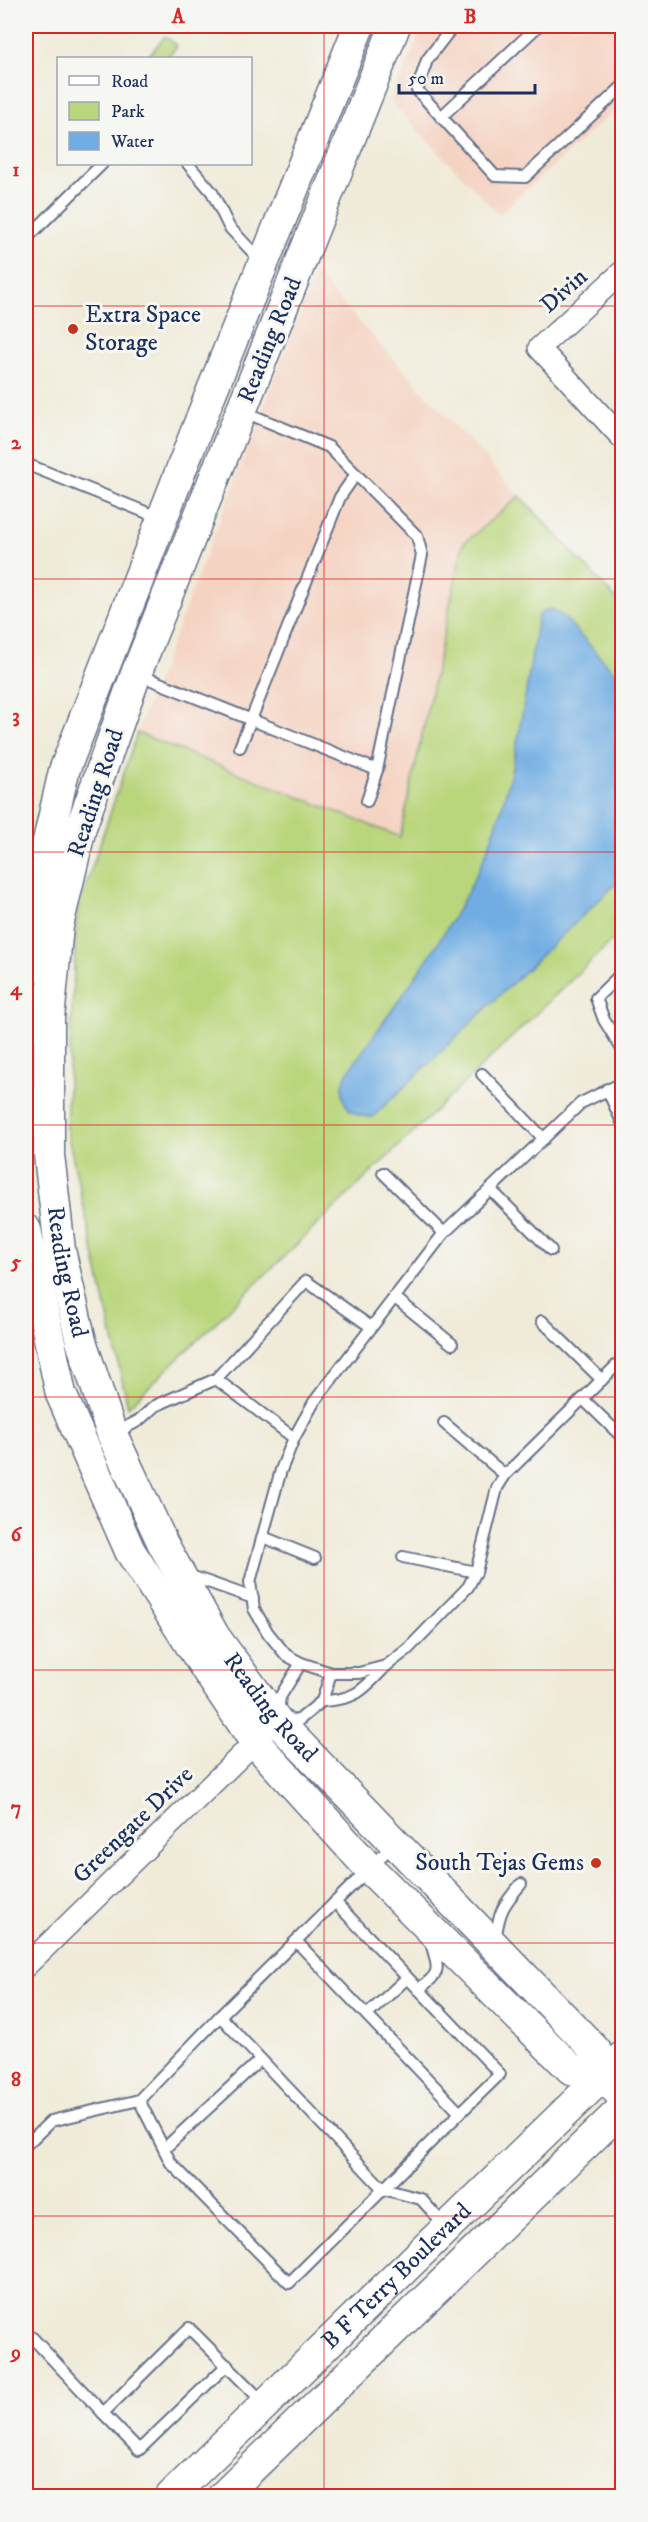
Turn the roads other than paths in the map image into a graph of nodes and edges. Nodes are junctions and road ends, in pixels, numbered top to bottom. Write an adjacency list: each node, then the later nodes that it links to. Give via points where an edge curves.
1 (359, 26): 10 (main road, Reading Road)
2 (395, 26): 13 (main road, Reading Road)
3 (453, 26): 6 (lane, via 427,60 417,90)
4 (538, 26): 6 (lane)
5 (622, 87): 6 (lane, via 525,177 495,176)
6 (441, 117)
7 (101, 165): 9 (lane)
8 (189, 165): 10 (lane, via 212,192 229,227)
9 (26, 238)
10 (264, 264): 12 (main road, Reading Road)
11 (622, 272): 14 (street, Divin, via 539,348)
12 (209, 398): 13 (main road); 17 (main road, Reading Road)
13 (242, 411): 16 (lane, via 329,447); 19 (main road, Reading Road)
14 (622, 438)
15 (26, 464): 17 (lane)
16 (356, 474): 20 (lane, via 340,497); 22 (lane, via 417,536 423,555)
17 (163, 519): 18 (main road, Reading Road)
18 (107, 663): 19 (main road); 24 (main road, Reading Road, via 64,771)
19 (136, 674): 20 (lane); 27 (main road, Reading Road, via 81,827)
20 (251, 720): 21 (lane); 22 (lane)
21 (240, 747)
22 (378, 770): 23 (lane)
23 (367, 801)
24 (28, 919): 25 (main road, Reading Road)
25 (26, 971)
26 (622, 973): 28 (lane, via 596,998)
27 (37, 1029): 48 (main road, Reading Road, via 60,1250 81,1341)
28 (622, 1049)
29 (482, 1074): 33 (lane)
30 (622, 1083): 31 (lane)
31 (607, 1089): 32 (lane); 33 (lane, via 581,1103)
32 (622, 1122)
33 (544, 1139): 35 (lane)
34 (384, 1173): 37 (lane)
35 (490, 1189): 37 (lane); 38 (lane)
36 (26, 1230): 63 (main road, Reading Road, via 61,1394 130,1551)
37 (444, 1233): 39 (lane)
38 (551, 1250)
39 (394, 1297): 41 (lane); 42 (lane)
40 (542, 1321): 45 (lane)
41 (371, 1327): 44 (lane, via 306,1281); 50 (lane, via 315,1402)
42 (452, 1344)
43 (622, 1360): 45 (lane)
44 (216, 1379): 48 (lane, via 155,1406 138,1421); 50 (lane)
45 (602, 1380): 46 (lane)
46 (583, 1399): 49 (lane); 51 (lane)
47 (444, 1423): 51 (lane)
48 (112, 1434): 55 (main road, Reading Road)
49 (622, 1437)
50 (294, 1438): 52 (lane)
51 (505, 1475): 56 (lane, via 497,1488)
52 (263, 1537): 54 (lane); 57 (lane, via 250,1582)
53 (404, 1557): 56 (lane)
54 (315, 1558)
55 (176, 1571): 57 (lane); 62 (main road, Reading Road, via 215,1637)
56 (476, 1572): 59 (lane, via 468,1587 408,1649)
57 (253, 1598): 58 (lane, via 254,1609 268,1633 286,1655)
58 (301, 1663): 60 (lane); 62 (lane, via 280,1697)
59 (386, 1666): 60 (lane, via 359,1673); 61 (lane, via 364,1689 344,1700)
60 (331, 1674): 61 (lane)
61 (322, 1701): 62 (lane, via 299,1720)
62 (277, 1721): 63 (street, Greengate Drive); 64 (main road, Reading Road)
63 (255, 1742): 65 (main road, Reading Road); 71 (street, Greengate Drive)
64 (395, 1844): 65 (lane); 70 (main road, Reading Road)
65 (369, 1868): 67 (lane); 68 (main road, Reading Road)
66 (521, 1884): 70 (lane, via 504,1903)
67 (335, 1902): 69 (lane); 72 (lane)
68 (426, 1924): 73 (lane, via 437,1968 434,1979); 77 (main road, Reading Road, via 571,2069)
69 (296, 1941): 74 (lane); 75 (lane)
70 (494, 1947): 77 (main road, Reading Road)
71 (26, 1966)
72 (407, 1978): 73 (lane); 74 (lane)
73 (418, 1989): 80 (lane, via 500,2074)
74 (367, 2015): 80 (lane)
75 (220, 2016): 76 (lane); 78 (lane)
76 (260, 2060): 82 (lane); 83 (lane)
77 (616, 2076): 84 (main road, B F Terry Boulevard)
78 (139, 2100): 81 (lane, via 51,2121); 82 (lane)
79 (622, 2109): 90 (main road, B F Terry Boulevard)
80 (460, 2113): 83 (lane)
81 (26, 2145)
82 (165, 2148): 83 (lane, via 171,2163 289,2283)
83 (383, 2189): 84 (lane, via 421,2199)
84 (447, 2228): 87 (main road, B F Terry Boulevard)
85 (26, 2331): 88 (lane)
86 (227, 2366): 87 (lane); 88 (lane, via 139,2450); 88 (lane, via 189,2328)
87 (266, 2404): 89 (main road, B F Terry Boulevard)
88 (103, 2413)
89 (171, 2496)
90 (223, 2496)

